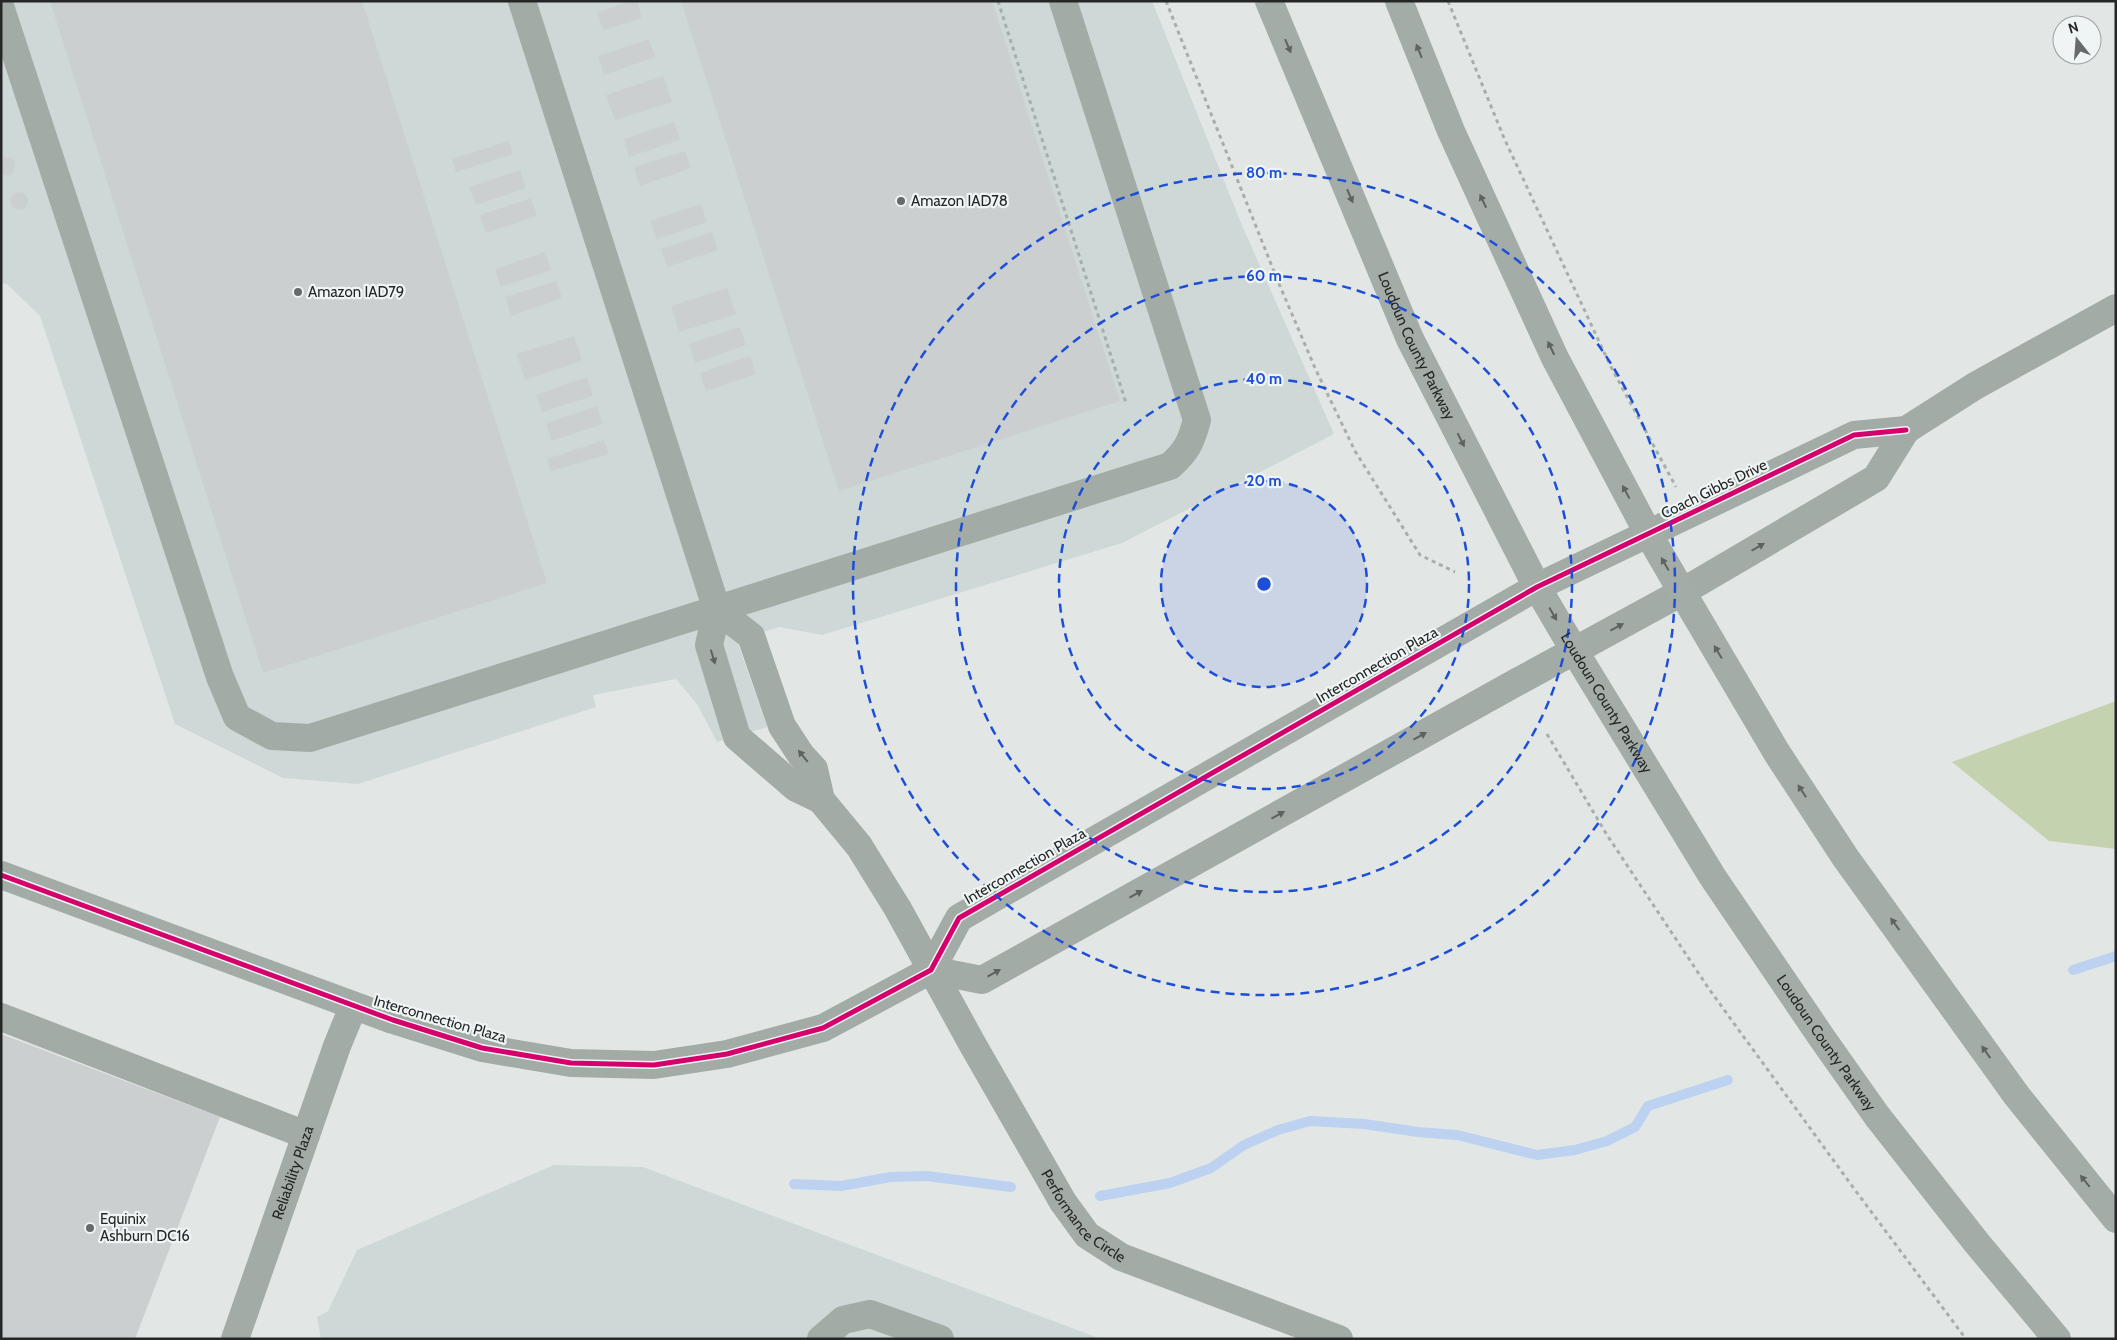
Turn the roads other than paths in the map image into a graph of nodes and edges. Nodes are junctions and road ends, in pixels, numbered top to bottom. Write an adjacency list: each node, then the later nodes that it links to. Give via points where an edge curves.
1 (522, 1): 11 (street)
2 (1063, 1): 11 (street, via 1196,420 1192,440 1170,466)
3 (1270, 1): 9 (main road, Loudoun County Parkway, one-way to 9, via 1410,340)
4 (1399, 1): 8 (main road, one-way to 4, via 1555,358 1451,132)
5 (1, 9): 11 (street, via 220,677 237,717 272,736 310,738)
6 (2116, 308): 7 (street, Coach Gibbs Drive, via 1975,386)
7 (1906, 430): 8 (street, Coach Gibbs Drive, via 1854,435); 10 (street, Coach Gibbs Drive, one-way to 7, via 1876,478)
8 (1649, 535): 9 (street, Coach Gibbs Drive); 10 (main road, one-way to 8)
9 (1537, 587): 12 (main road, Loudoun County Parkway, one-way to 12); 15 (street, Interconnection Plaza, via 958,918)
10 (1682, 592): 12 (street, Coach Gibbs Drive, one-way to 10); 19 (main road, one-way to 10, via 2017,1096 1845,857 1777,753)
11 (717, 610): 13 (street, one-way to 11, via 814,769 782,726 751,636); 13 (street, one-way to 13, via 709,645 737,737 796,788)
12 (1574, 650): 15 (street, one-way to 12, via 982,980); 24 (main road, Loudoun County Parkway, via 1712,876 1822,1038 1877,1116)
13 (821, 800): 15 (street, Performance Circle, via 859,846)
14 (1, 875): 16 (street, Interconnection Plaza)
15 (931, 970): 16 (street, Interconnection Plaza, via 823,1028 727,1054 654,1065 571,1063 482,1048); 23 (street, Performance Circle, via 1063,1202 1086,1235 1121,1257)
16 (354, 1007): 18 (street, Reliability Plaza)
17 (1, 1016): 18 (street)
18 (306, 1134): 20 (street, Reliability Plaza)
19 (2116, 1219)
20 (235, 1339)
21 (820, 1339): 22 (street, via 842,1320 870,1314)
22 (940, 1339)
23 (1338, 1339)
24 (2057, 1339)

